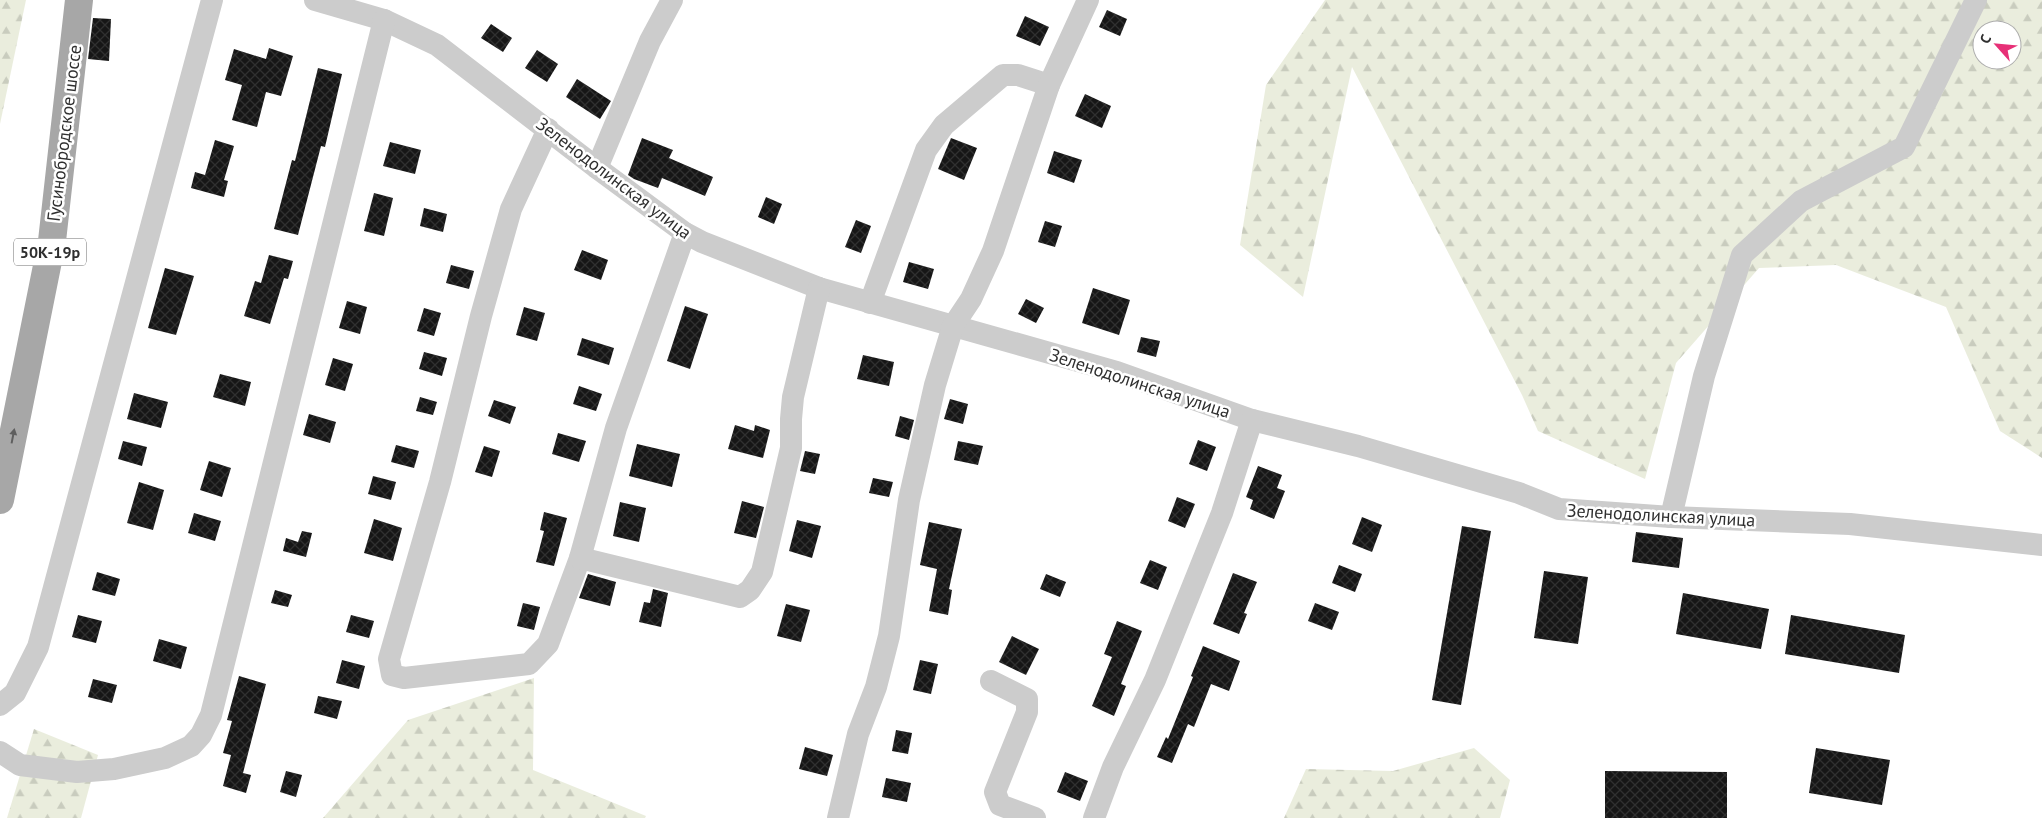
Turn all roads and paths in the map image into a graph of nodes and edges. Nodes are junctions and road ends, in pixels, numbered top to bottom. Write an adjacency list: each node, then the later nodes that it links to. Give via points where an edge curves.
1 (62, 0): 16 (main road, Гусинобродское шоссе / 50К-19р, via 33,236)
2 (79, 0): 18 (main road, Гусинобродское шоссе / 50К-19р, one-way to 2, via 52,241)
3 (212, 0): 23 (street, via 38,647 16,693)
4 (315, 0): 8 (street, Зеленодолинская улица)
5 (672, 0): 11 (street, via 650,40)
6 (1088, 0): 9 (street)
7 (1976, 0): 19 (street, via 1904,147 1800,201 1742,255 1704,376)
8 (384, 20): 10 (street, Зеленодолинская улица, via 437,45); 24 (street, via 211,716 191,746 165,758 114,769 77,772 20,765)
9 (1048, 85): 14 (street, via 1018,75 1003,75 944,125 926,150); 15 (street, via 993,251 971,299)
10 (548, 129): 11 (street, Зеленодолинская улица); 21 (street, via 506,226 440,482 389,660 392,675 404,678 529,664 548,644)
11 (597, 168): 12 (street, Зеленодолинская улица)
12 (686, 233): 13 (street, Зеленодолинская улица); 21 (street, via 616,428)
13 (819, 288): 14 (street, Зеленодолинская улица); 21 (street, via 793,397 791,448 762,572 750,590 740,597)
14 (870, 303): 15 (street, Зеленодолинская улица)
15 (953, 326): 17 (street, Зеленодолинская улица, via 1117,372); 25 (street, via 935,385 909,500 890,636 876,687 858,734)
16 (0, 405)
17 (1252, 420): 19 (street, Зеленодолинская улица, via 1519,492 1559,509); 27 (street, via 1222,514 1156,680 1113,768)
18 (0, 500)
19 (1671, 517): 20 (street, Зеленодолинская улица, via 1850,524)
20 (2042, 545)
21 (580, 558)
22 (991, 681): 26 (street, via 1028,699 1027,712 995,792 1000,805)
23 (0, 704)
24 (0, 752)
25 (838, 818)
26 (1034, 818)
27 (1094, 818)

